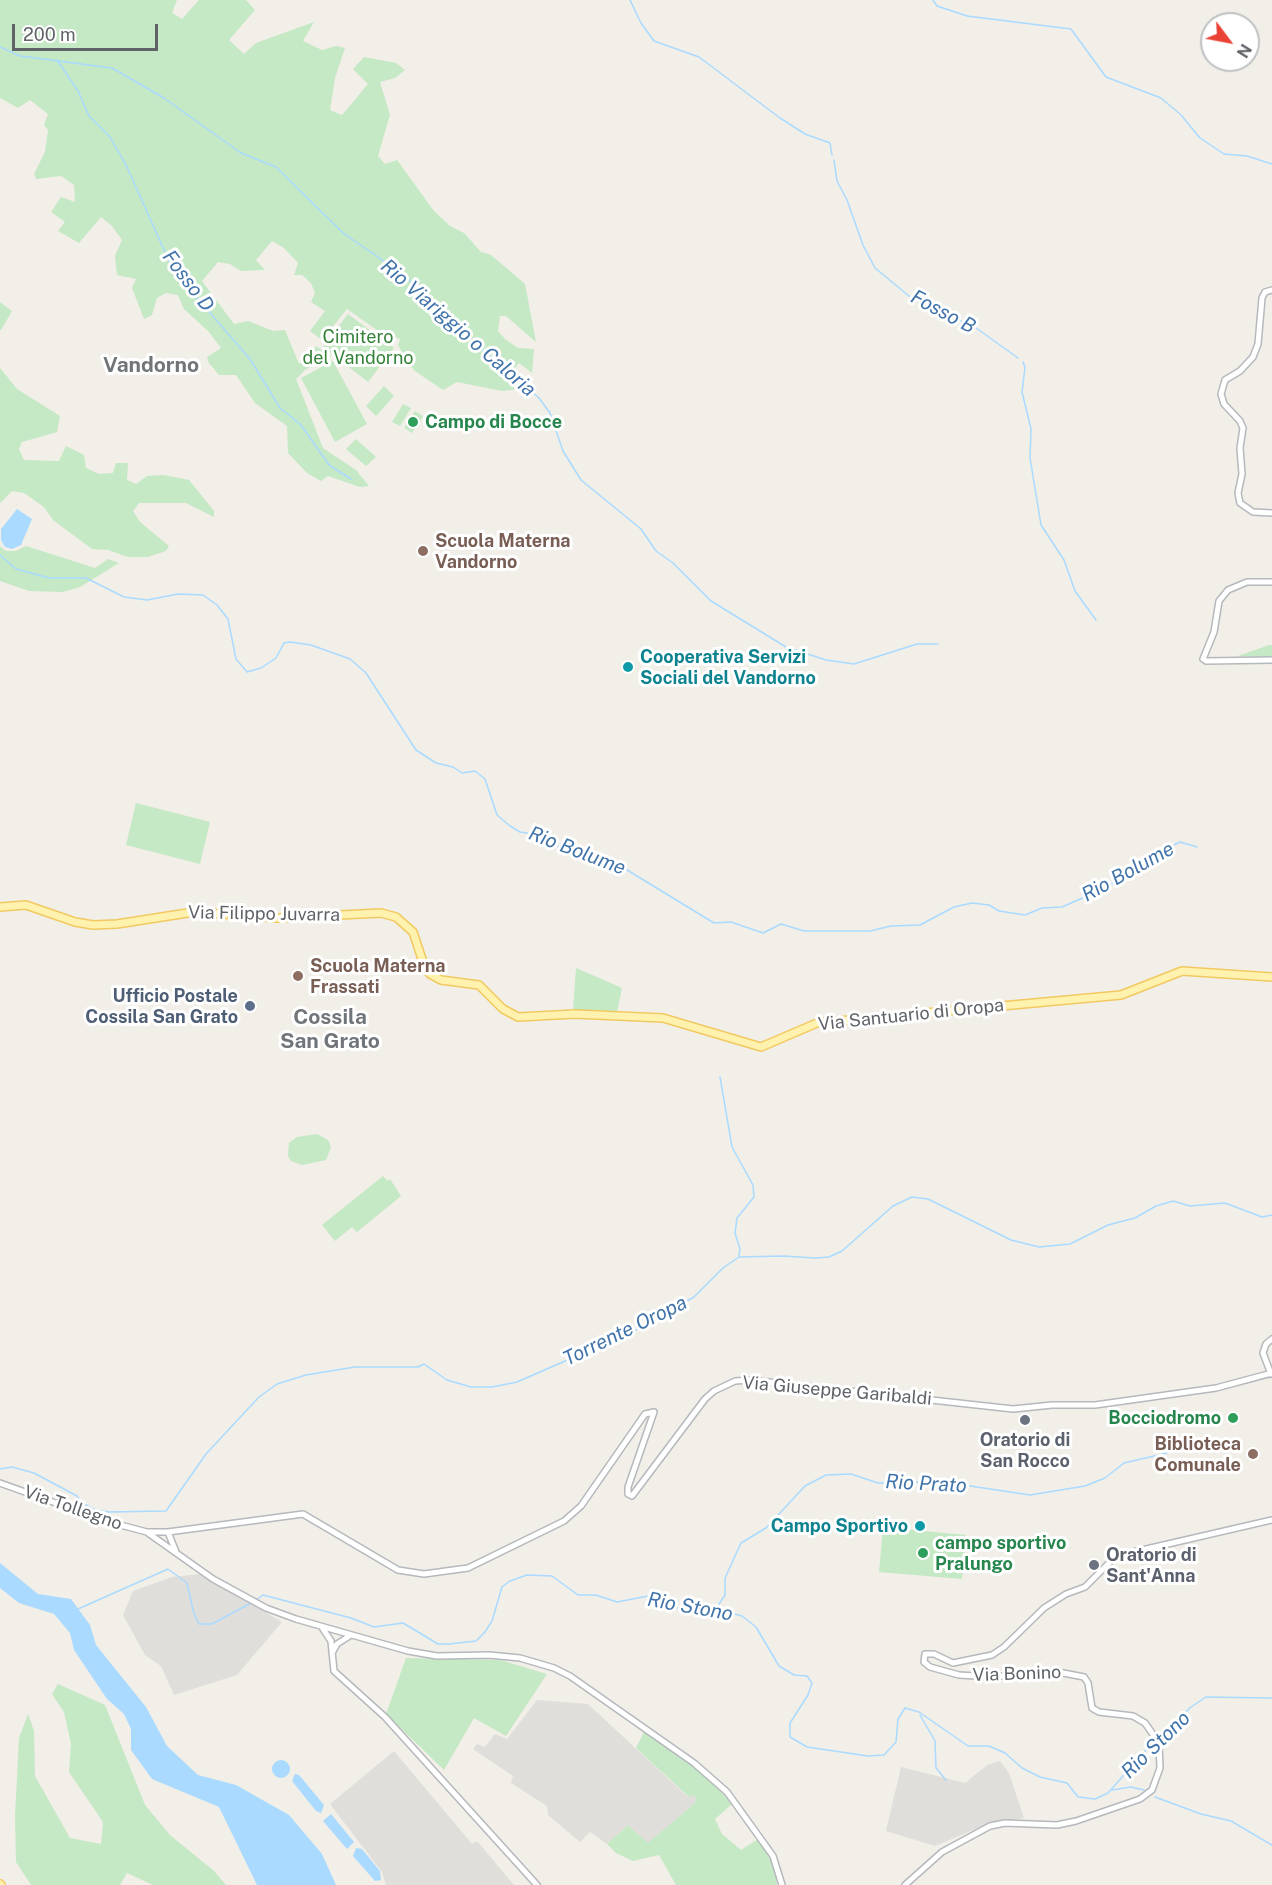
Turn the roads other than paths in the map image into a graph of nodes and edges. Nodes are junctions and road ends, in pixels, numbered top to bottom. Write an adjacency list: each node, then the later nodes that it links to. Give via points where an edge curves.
1 (1272, 290): 2 (street, via 1262,298 1259,338 1253,357 1225,380 1221,394 1243,428 1240,503 1253,512)
2 (1272, 513)
3 (1272, 582): 4 (street, via 1240,584 1224,595 1203,659)
4 (1272, 660)
5 (0, 907): 7 (main road, Via Filippo Juvarra, via 26,904 93,925 173,914 278,918 381,913 396,917 413,932 430,974 441,980 479,985 503,1009)
6 (1272, 977): 7 (main road, Via Santuario di Oropa, via 1182,971 1121,995 817,1023 761,1047 663,1018 575,1014)
7 (518, 1017)
8 (1272, 1339): 9 (street, via 1263,1353)
9 (1272, 1374): 12 (street, Via Giuseppe Garibaldi, via 1216,1388 1095,1405 1013,1408 735,1381 705,1399 632,1496 628,1487 654,1412 645,1414 581,1506 564,1521 459,1569 407,1574 303,1514)
10 (0, 1483): 13 (street, Via Tollegno)
11 (1272, 1520): 24 (street, Via Bonino, via 1116,1556 1085,1587 1044,1608 992,1654 953,1663 928,1653 923,1658 930,1667 959,1676 1075,1673 1088,1683 1092,1708 1138,1718 1154,1734 1161,1752 1157,1782 1140,1799 1067,1823 990,1826 937,1856)
12 (182, 1530): 14 (street, Via Giuseppe Garibaldi); 15 (street)
13 (147, 1532): 14 (street, Via Giuseppe Garibaldi); 16 (street)
14 (168, 1532): 15 (street); 16 (street)
15 (172, 1540): 17 (street)
16 (167, 1547): 17 (street)
17 (176, 1552): 18 (street, via 213,1579 259,1603)
18 (320, 1626): 19 (street); 21 (street)
19 (338, 1631): 20 (street); 21 (street)
20 (351, 1635): 21 (street); 23 (street, via 420,1653 520,1658 570,1676 694,1763 727,1792 773,1856)
21 (334, 1642): 22 (street, via 334,1671 385,1717)
22 (537, 1885)
23 (782, 1885)
24 (905, 1885)

